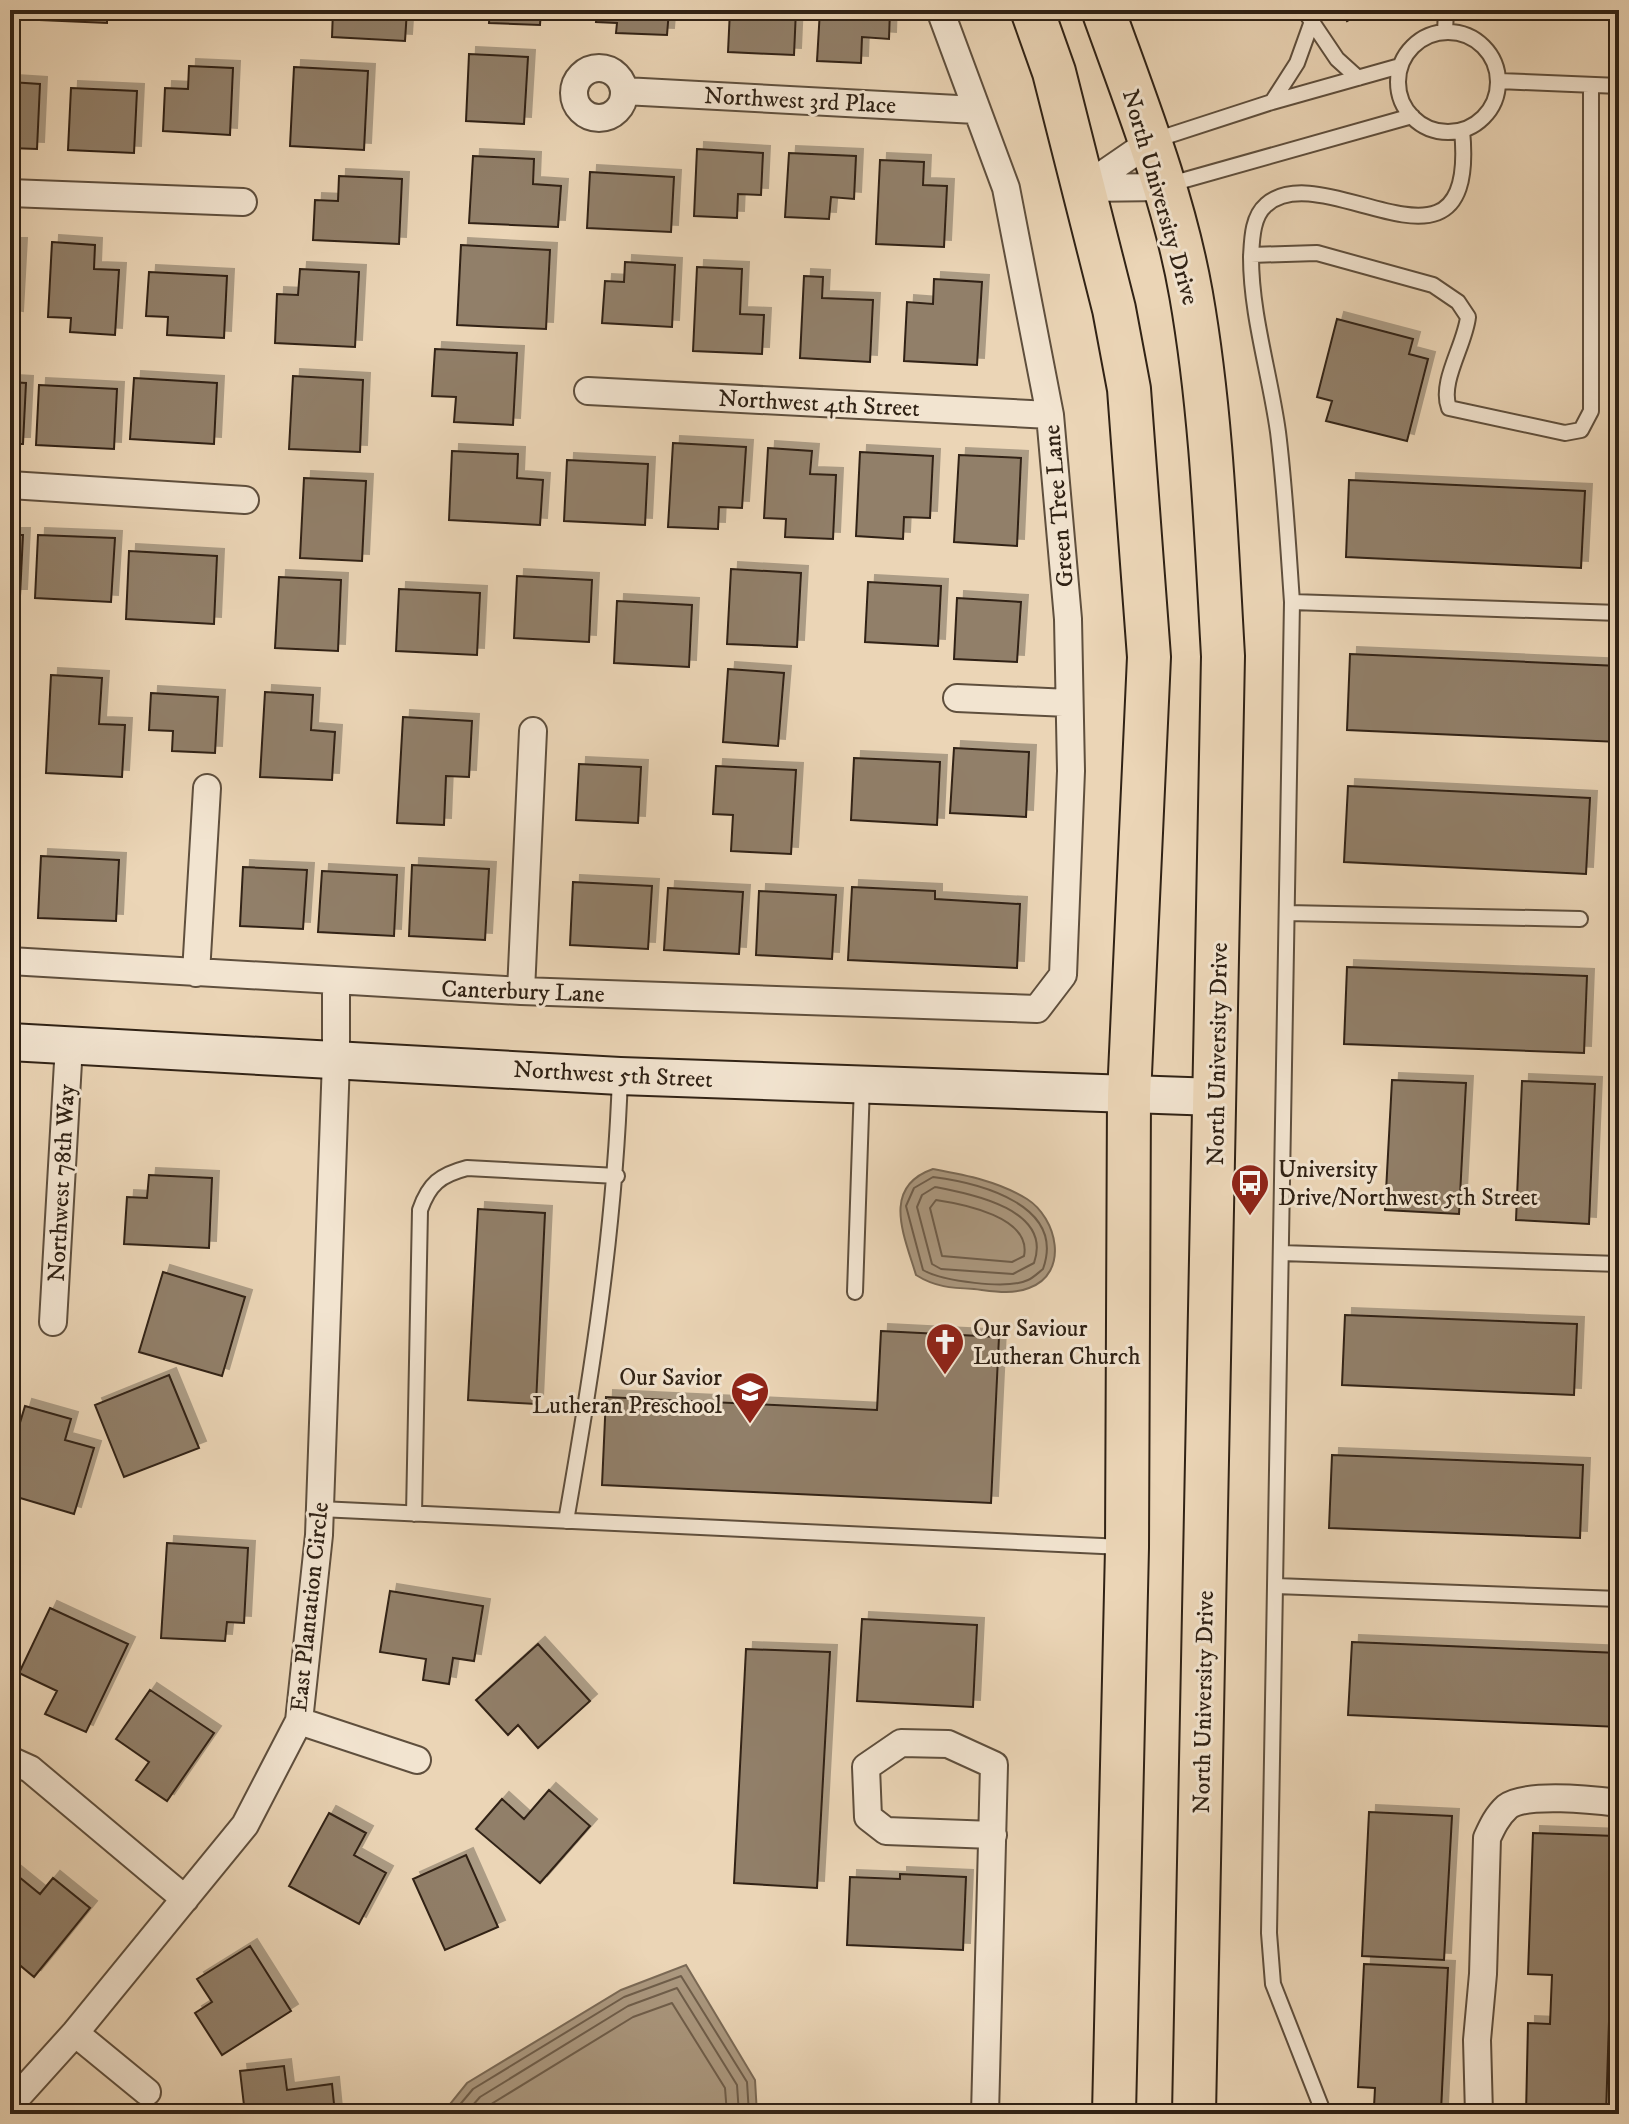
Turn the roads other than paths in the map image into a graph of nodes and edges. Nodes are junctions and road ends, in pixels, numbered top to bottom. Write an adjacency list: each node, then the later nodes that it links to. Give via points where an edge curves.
1 (940, 10): 15 (street, Green Tree Lane)
2 (1032, 10): 20 (main road, via 1054,72)
3 (1103, 10): 18 (main road, North University Drive)
4 (1304, 10): 6 (lane)
5 (1446, 10): 7 (lane)
6 (1311, 24): 9 (lane); 14 (lane, via 1297,63)
7 (1445, 32): 8 (lane, via 1417,42); 10 (lane, via 1458,32 1482,45 1497,67)
8 (1400, 66): 9 (lane); 16 (lane, via 1399,92)
9 (1358, 78): 14 (lane)
10 (1499, 81): 11 (lane); 17 (lane, via 1489,112)
11 (1591, 86): 12 (lane); 23 (lane, via 1591,411 1581,430 1565,433 1449,408 1444,396 1468,317 1458,302 1433,285 1317,253)
12 (1619, 86)
13 (624, 91): 15 (street, Northwest 3rd Place)
14 (1272, 102): 18 (lane)
15 (976, 110): 25 (street, Green Tree Lane, via 1006,188)
16 (1412, 116): 17 (lane, via 1435,130); 19 (lane)
17 (1462, 130): 23 (lane, via 1464,177 1454,199 1435,213 1411,216 1306,195 1283,197 1266,205 1254,223)
18 (1150, 142): 19 (main road, North University Drive); 20 (street)
19 (1163, 187): 20 (street); 47 (main road, North University Drive, via 1191,291 1209,417 1218,569 1223,656)
20 (1083, 188): 46 (main road, via 1129,389 1149,657)
21 (10, 193): 22 (street)
22 (243, 202)
23 (1251, 255): 28 (lane, via 1278,432)
24 (588, 391): 25 (street, Northwest 4th Street)
25 (1050, 415): 31 (street, Green Tree Lane, via 1068,619)
26 (10, 485): 27 (street)
27 (245, 500)
28 (1292, 602): 29 (lane); 34 (lane)
29 (1619, 613)
30 (957, 698): 31 (street)
31 (1069, 703): 40 (street, Green Tree Lane, via 1063,975)
32 (533, 731): 39 (street)
33 (207, 788): 37 (street)
34 (1287, 913): 35 (lane); 49 (lane)
35 (1580, 919)
36 (10, 961): 37 (street, Canterbury Lane)
37 (196, 973): 38 (street, Canterbury Lane)
38 (336, 982): 39 (street, Canterbury Lane); 43 (street, East Plantation Circle)
39 (521, 991): 40 (street, Canterbury Lane)
40 (1037, 1009)
41 (10, 1042): 42 (street, Northwest 5th Street)
42 (69, 1045): 43 (street, Northwest 5th Street); 52 (street, Northwest 78th Way)
43 (336, 1060): 44 (street, Northwest 5th Street); 53 (street, East Plantation Circle)
44 (620, 1076): 45 (street, Northwest 5th Street); 48 (lane)
45 (862, 1083): 46 (street, Northwest 5th Street); 51 (lane)
46 (1129, 1096): 47 (street, Northwest 5th Street); 56 (main road)
47 (1216, 1097): 70 (main road, North University Drive)
48 (617, 1176): 54 (lane, via 467,1168 428,1186 420,1210); 55 (lane)
49 (1281, 1253): 50 (lane); 57 (lane)
50 (1619, 1264)
51 (855, 1292)
52 (53, 1322)
53 (320, 1509): 54 (lane); 59 (street, East Plantation Circle)
54 (414, 1514): 55 (lane)
55 (566, 1521): 56 (lane)
56 (1127, 1548): 69 (main road)
57 (1276, 1586): 58 (lane); 71 (lane, via 1269,1933 1273,1984)
58 (1619, 1599)
59 (299, 1721): 61 (street); 64 (street, East Plantation Circle, via 245,1825)
60 (10, 1760): 64 (street, via 30,1769)
61 (417, 1760)
62 (1619, 1803): 72 (street, via 1534,1799 1510,1805 1495,1819 1487,1838 1477,2040)
63 (993, 1835): 63 (street, via 886,1831 868,1817 866,1767 901,1743 948,1744 994,1765); 68 (street)
64 (185, 1899): 65 (street, East Plantation Circle)
65 (75, 2033): 66 (street); 67 (street, East Plantation Circle)
66 (147, 2092)
67 (10, 2105)
68 (985, 2114)
69 (1114, 2114)
70 (1194, 2114)
71 (1324, 2114)
72 (1479, 2114)

